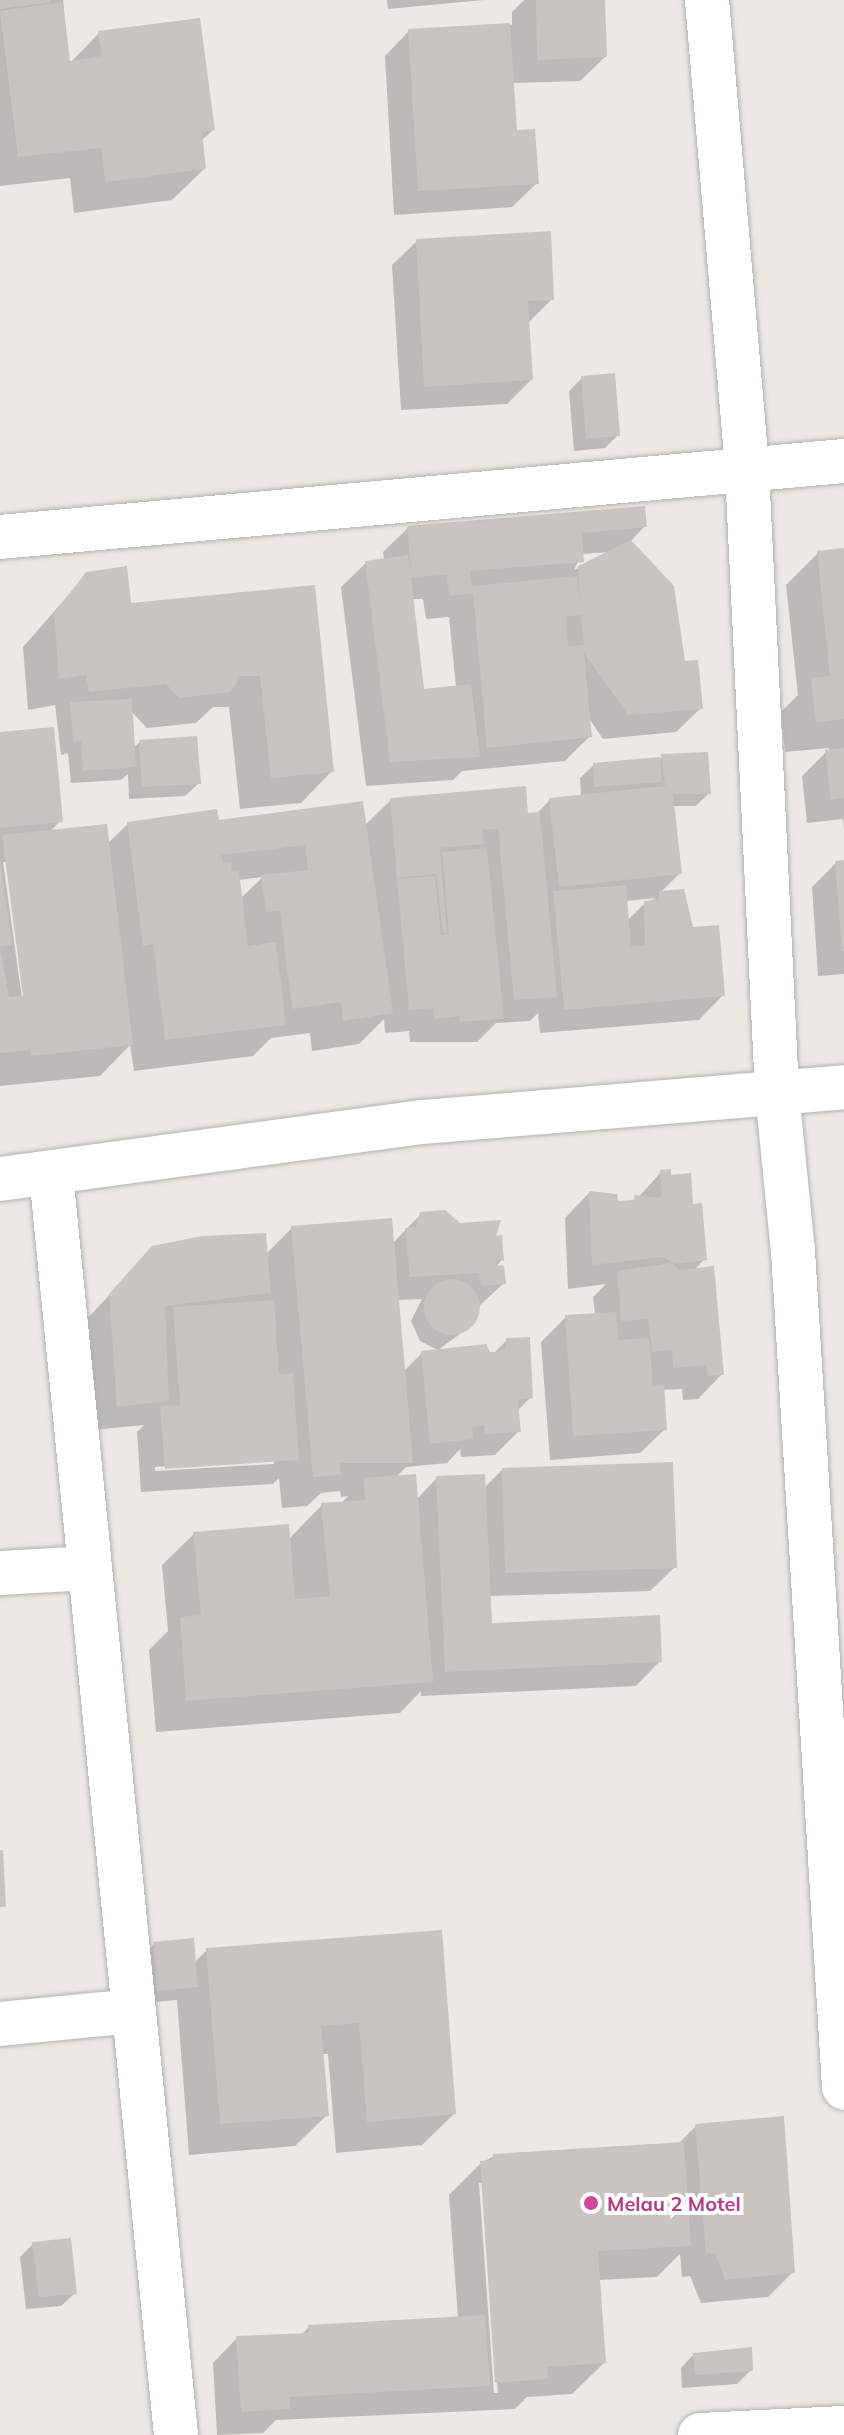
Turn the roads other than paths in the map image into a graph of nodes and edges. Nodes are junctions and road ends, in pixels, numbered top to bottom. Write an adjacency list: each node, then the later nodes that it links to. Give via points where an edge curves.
1 (707, 0): 3 (street)
2 (844, 461): 3 (street)
3 (747, 470): 4 (street); 6 (street)
4 (0, 537)
5 (844, 1087): 6 (street)
6 (777, 1092): 7 (street, via 422,1122); 13 (street, via 793,1251)
7 (51, 1174): 8 (street); 9 (street)
8 (0, 1179)
9 (89, 1568): 10 (street); 11 (street)
10 (0, 1573)
11 (133, 2011): 12 (street); 15 (street)
12 (0, 2024)
13 (844, 2087)
14 (844, 2428): 16 (street)
15 (176, 2435)
16 (700, 2435)

